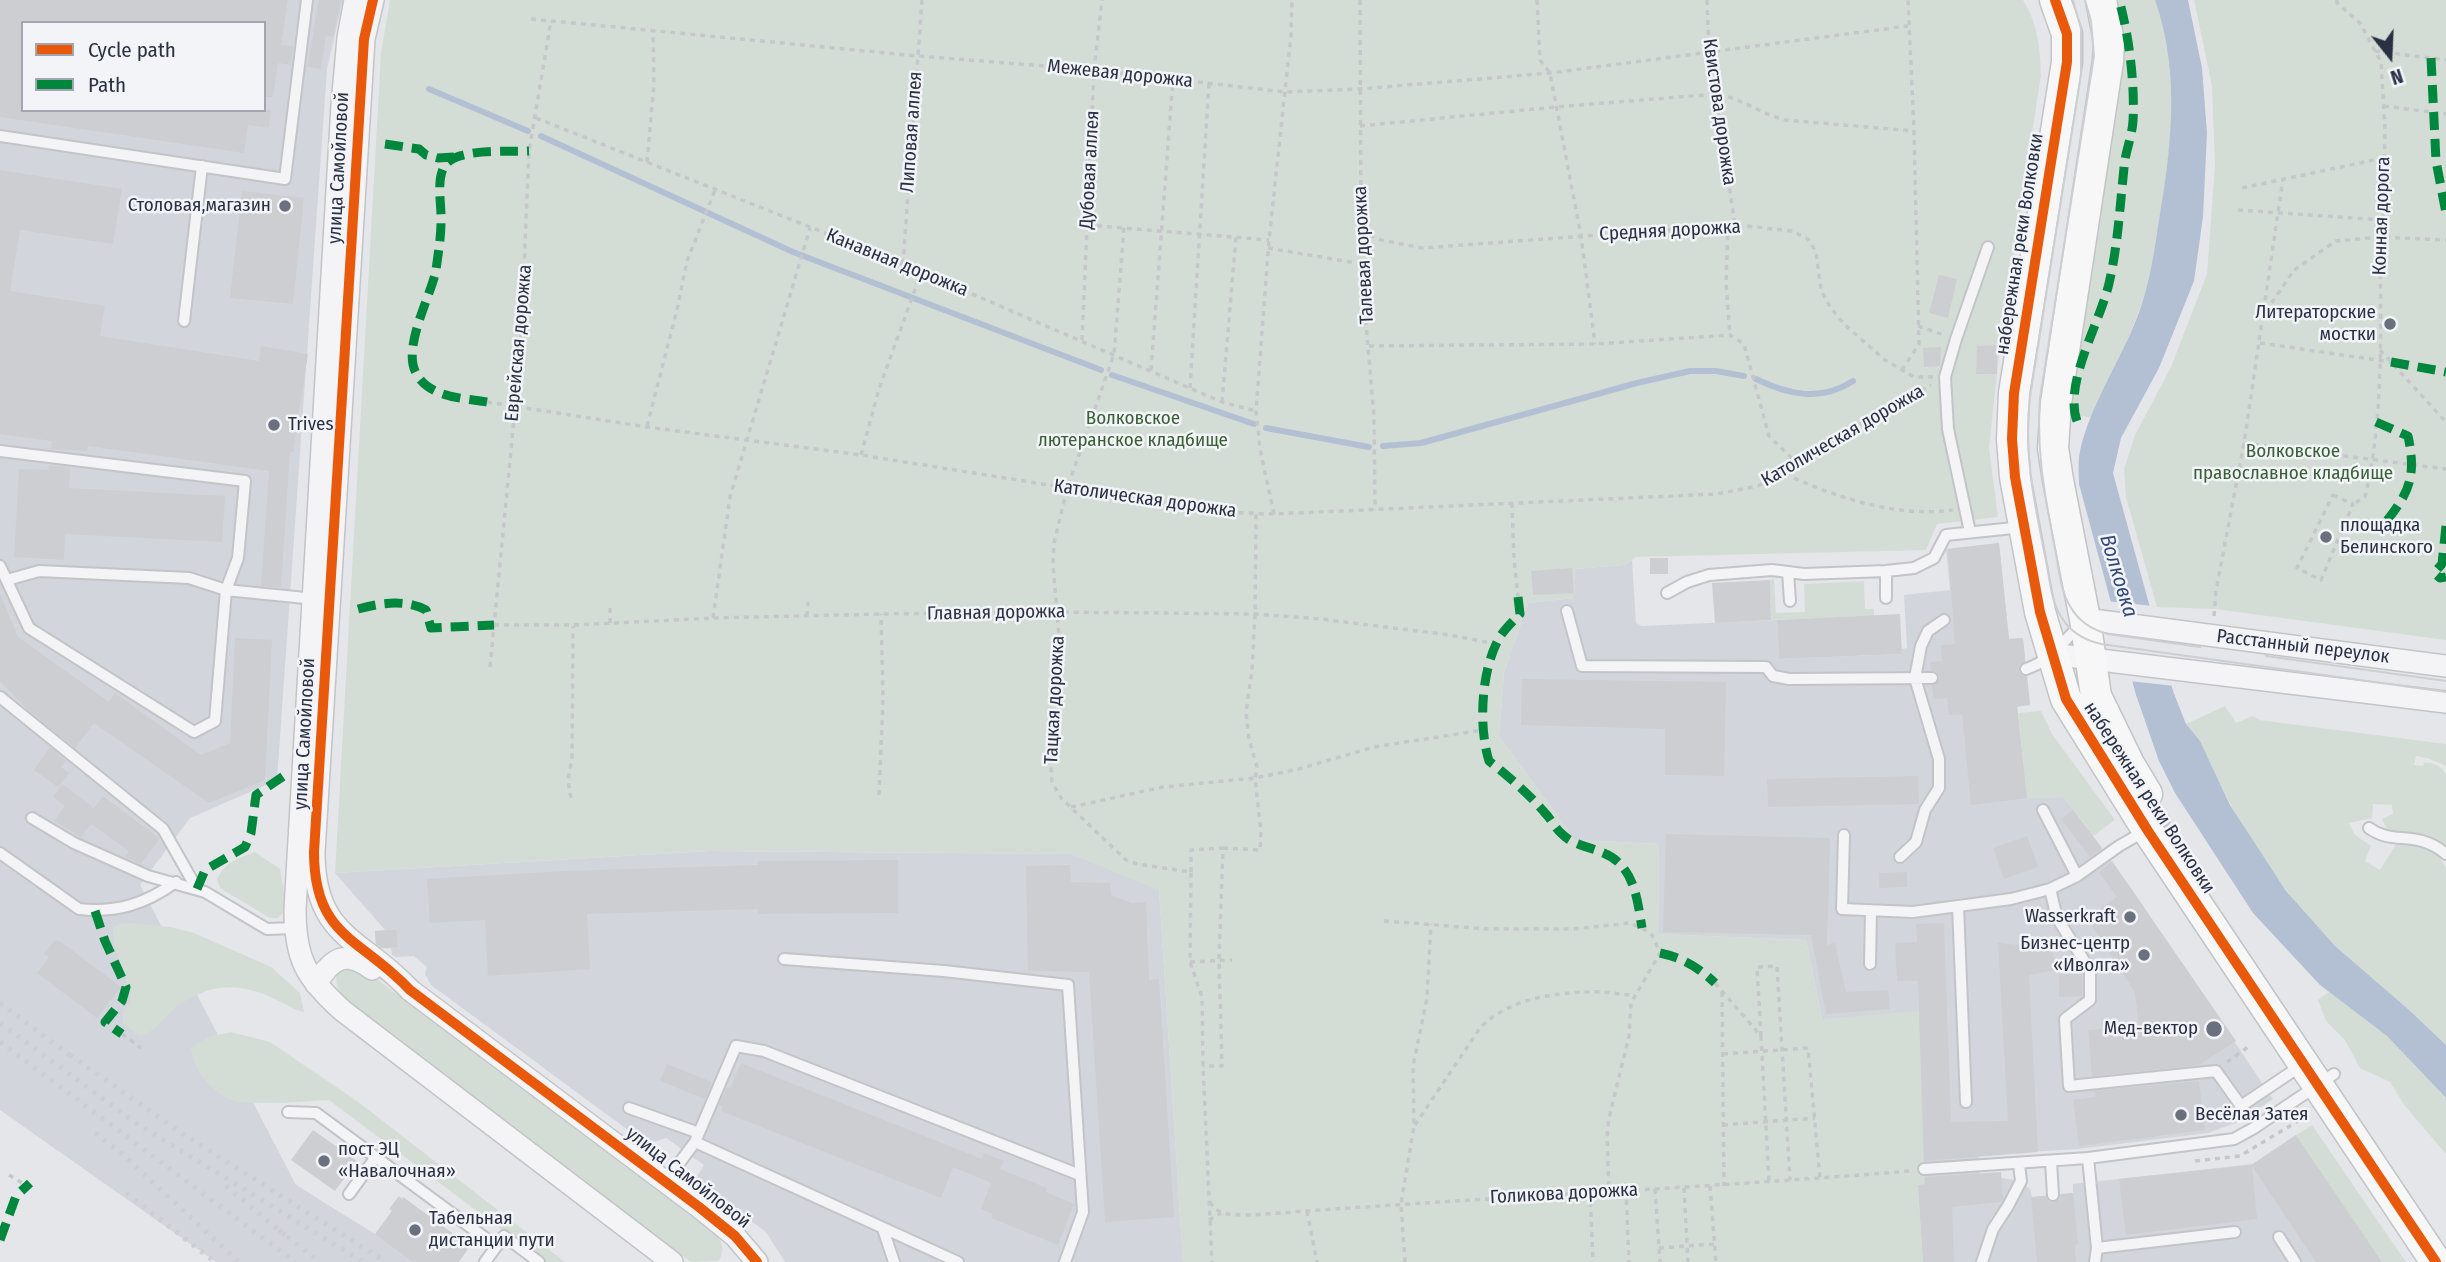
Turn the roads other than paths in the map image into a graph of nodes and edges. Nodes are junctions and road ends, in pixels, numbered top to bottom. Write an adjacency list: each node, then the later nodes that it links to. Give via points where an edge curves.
1 (307, 0): 7 (lane, via 285,179)
2 (355, 0): 20 (street, улица Самойловой, via 342,105)
3 (373, 0): 20 (street, улица Самойловой, via 364,39)
4 (2055, 0): 11 (street, набережная реки Волковки, via 2067,34 2067,62 2014,393 2012,439)
5 (2101, 0): 24 (street, набережная реки Волковки, via 2109,42 2107,72 2053,424 2057,481)
6 (0, 136): 7 (lane)
7 (202, 166): 9 (lane)
8 (1988, 247): 12 (lane, via 1945,377 1948,429)
9 (184, 321)
10 (0, 451): 17 (lane, via 245,481 237,558)
11 (2023, 527): 12 (lane); 26 (street, набережная реки Волковки, via 2040,612)
12 (1970, 532): 14 (lane, via 1946,535 1934,558 1914,568)
13 (0, 566): 16 (lane)
14 (1886, 571): 15 (lane); 19 (lane)
15 (1788, 572): 18 (lane, via 1709,575); 21 (lane)
16 (7, 580): 17 (lane, via 39,571 189,578); 17 (lane, via 29,628 194,732 215,721)
17 (226, 590): 20 (lane)
18 (1667, 593)
19 (1886, 598)
20 (322, 600): 46 (street, улица Самойловой); 50 (street, улица Самойловой, via 316,882 328,917 339,931)
21 (1790, 601)
22 (1567, 611): 28 (lane, via 1582,666 1766,667 1773,676 1789,678)
23 (1944, 620): 28 (lane, via 1928,631)
24 (2099, 621): 25 (street, набережная реки Волковки); 26 (lane); 27 (street, Расстанный переулок)
25 (2090, 658): 26 (street); 31 (street, Расстанный переулок); 34 (street, набережная реки Волковки, via 2096,695)
26 (2039, 662): 34 (street, набережная реки Волковки)
27 (2446, 666)
28 (1915, 678): 29 (lane); 39 (lane, via 1938,759 1939,788 1925,810 1916,842)
29 (1932, 678)
30 (0, 697): 42 (lane, via 163,829)
31 (2446, 702)
32 (2043, 810): 40 (lane)
33 (32, 818): 41 (lane, via 86,849 148,876)
34 (2156, 825): 40 (lane); 51 (street, набережная реки Волковки)
35 (2369, 828): 38 (lane, via 2381,837 2426,840)
36 (1844, 835): 45 (lane, via 1842,909)
37 (0, 853): 41 (lane, via 79,909 128,906 153,898)
38 (2446, 854)
39 (1900, 858)
40 (2077, 876): 43 (lane)
41 (176, 882): 42 (lane)
42 (197, 889): 46 (lane, via 267,929)
43 (2050, 889): 44 (lane); 51 (lane, via 2057,918 2090,970 2090,1000 2065,1019 2069,1086 2217,1071 2241,1106)
44 (1958, 906): 45 (lane, via 1913,912); 52 (lane)
45 (1871, 910): 48 (lane)
46 (295, 928): 49 (street, улица Самойловой, via 300,957)
47 (784, 959): 61 (lane, via 1068,985)
48 (1870, 964)
49 (316, 984): 50 (street, via 335,961 352,957 390,982); 74 (street, улица Самойловой, via 343,1011)
50 (410, 989): 62 (street, улица Самойловой)
51 (2318, 1074): 57 (lane, via 2254,1128 2234,1139); 69 (street, набережная реки Волковки); 83 (street, набережная реки Волковки)
52 (1966, 1102)
53 (629, 1108): 55 (lane)
54 (288, 1112): 56 (lane, via 316,1113)
55 (697, 1138): 61 (lane, via 736,1046 764,1051); 62 (lane); 65 (lane)
56 (376, 1157): 63 (lane); 70 (lane)
57 (2088, 1158): 58 (lane); 71 (lane)
58 (2051, 1161): 59 (lane); 64 (lane)
59 (2019, 1164): 60 (lane); 80 (lane, via 2021,1181 1993,1228)
60 (1924, 1169)
61 (1080, 1175): 79 (lane, via 1083,1212)
62 (666, 1181): 67 (street, улица Самойловой)
63 (349, 1194)
64 (2053, 1195)
65 (883, 1229): 77 (lane); 78 (lane)
66 (2235, 1232): 71 (lane)
67 (736, 1236): 75 (street); 76 (street, улица Самойловой)
68 (2279, 1237): 82 (lane)
69 (2446, 1241)
70 (496, 1246): 72 (lane); 73 (lane, via 504,1236)
71 (2097, 1248): 81 (lane)
72 (485, 1262)
73 (539, 1262)
74 (672, 1262)
75 (734, 1262)
76 (757, 1262)
77 (894, 1262)
78 (957, 1262)
79 (1065, 1262)
80 (1982, 1262)
81 (2095, 1262)
82 (2295, 1262)
83 (2436, 1262)

